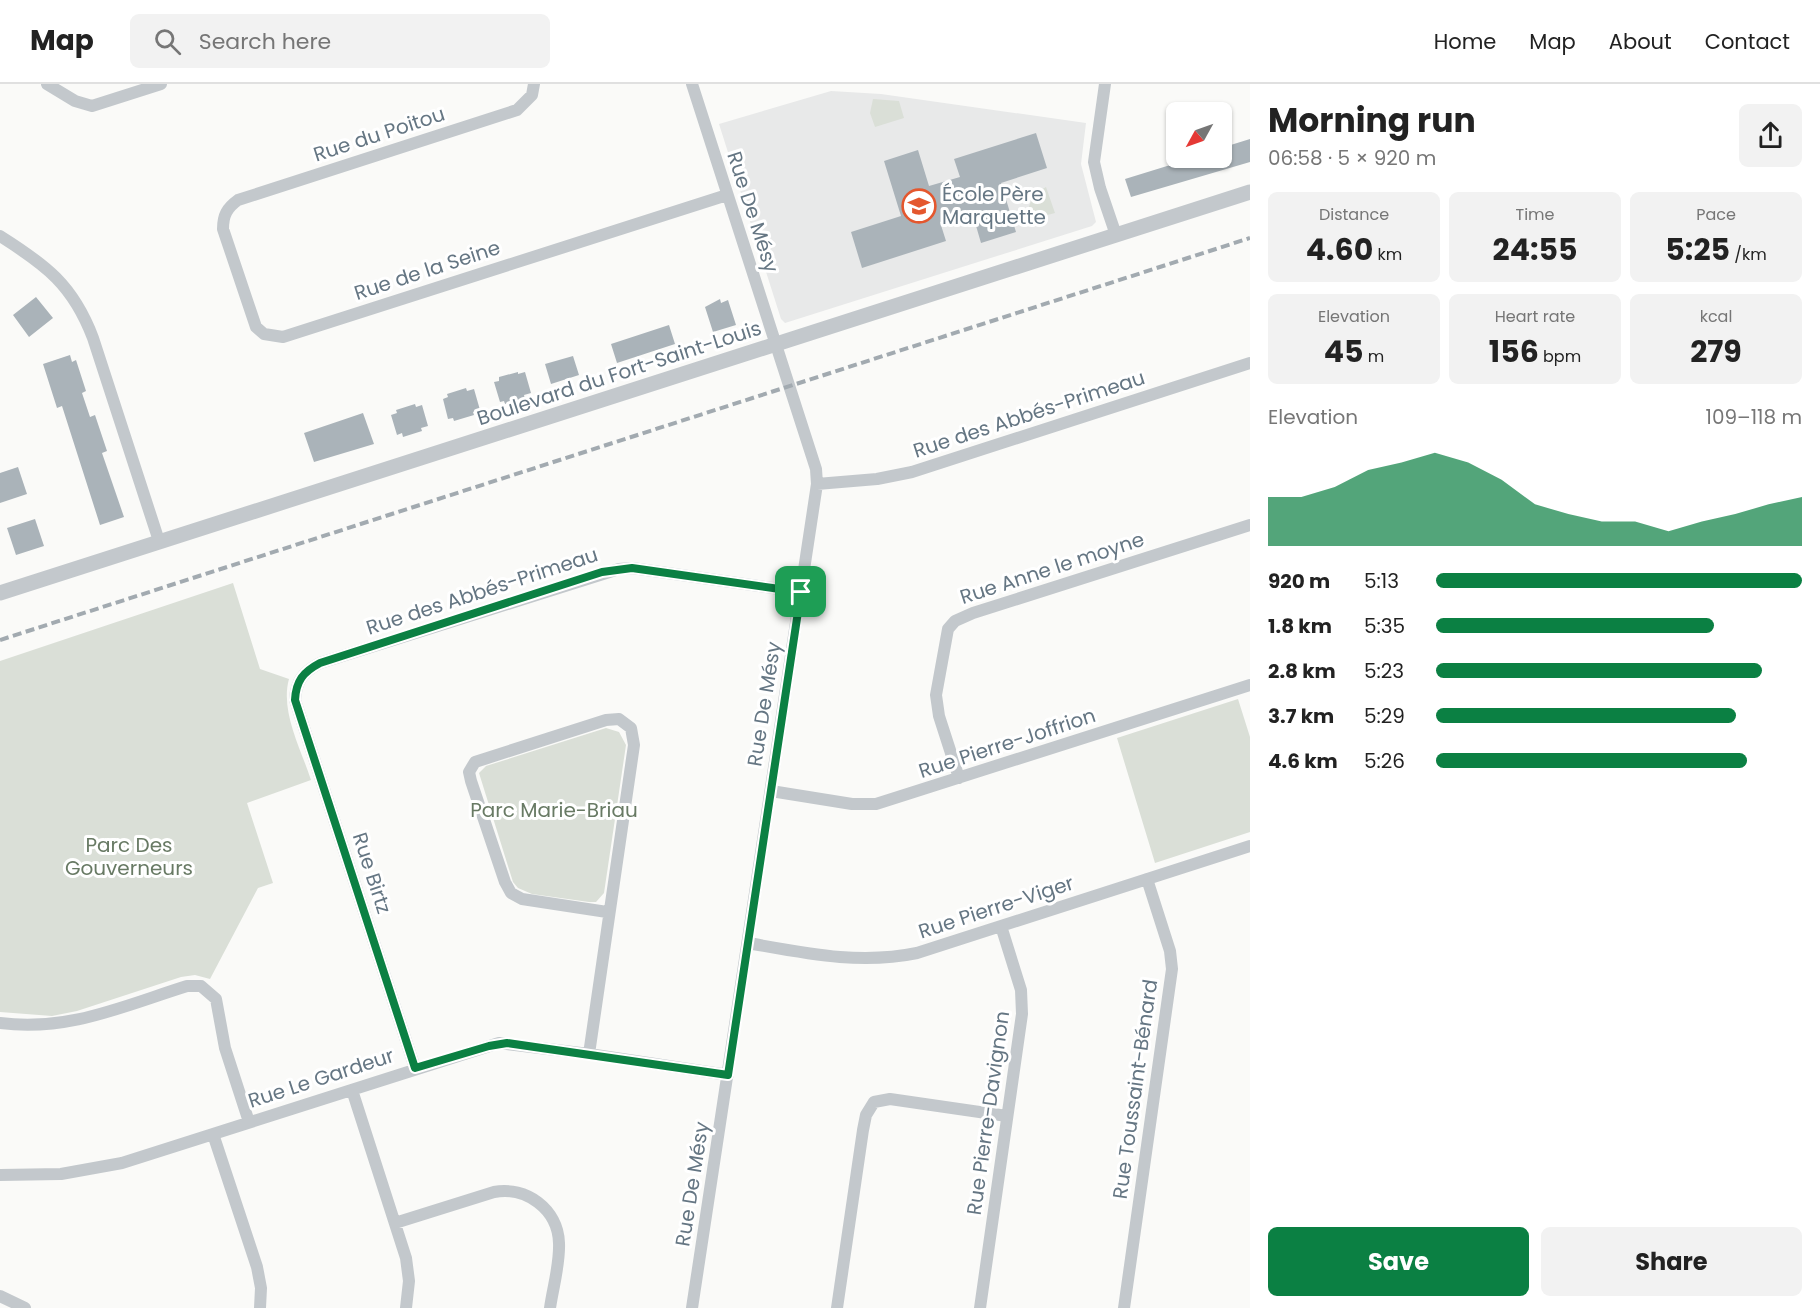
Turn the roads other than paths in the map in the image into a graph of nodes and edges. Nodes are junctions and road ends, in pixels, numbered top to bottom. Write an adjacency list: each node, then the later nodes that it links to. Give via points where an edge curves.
1 (46, 84): 2 (street, via 84,105 105,104)
2 (161, 84)
3 (534, 84): 8 (street, Rue du Poitou, via 532,95 517,110 238,200)
4 (692, 84): 7 (street, Rue De Mésy)
5 (1105, 84): 9 (street, via 1094,162)
6 (1250, 192): 9 (street, Boulevard du Fort-Saint-Louis)
7 (727, 195): 8 (street, Rue de la Seine, via 283,337 264,334 252,318 223,229); 11 (street, Rue De Mésy)
8 (226, 212)
9 (1116, 235): 11 (street, Boulevard du Fort-Saint-Louis)
10 (0, 236): 15 (street, via 53,273 81,309)
11 (776, 345): 13 (street, Rue De Mésy, via 816,469); 15 (street, Boulevard du Fort-Saint-Louis)
12 (1250, 363): 13 (street, Rue des Abbés-Primeau, via 912,472)
13 (817, 484): 16 (street, Rue De Mésy)
14 (1250, 525): 20 (street, Rue Anne le moyne, via 955,621 946,637 936,700)
15 (159, 541): 17 (street, Boulevard du Fort-Saint-Louis)
16 (801, 592): 19 (street, Rue des Abbés-Primeau, via 619,569 320,663 308,669); 21 (street, Rue De Mésy)
17 (0, 593)
18 (1250, 685): 20 (street, Rue Pierre-Joffrion)
19 (296, 689): 29 (street, Rue Birtz, via 298,710)
20 (959, 778): 21 (street, Rue Pierre-Joffrion, via 868,805)
21 (771, 791): 26 (street, Rue De Mésy)
22 (1250, 846): 23 (street, Rue Pierre-Viger)
23 (1147, 879): 25 (street, Rue Pierre-Viger); 45 (street, Rue Toussaint-Bénard, via 1172,969)
24 (608, 912): 24 (street, via 634,745 626,722 606,720 475,762 469,772 471,781 512,893 530,901); 28 (street)
25 (1001, 926): 26 (street, Rue Pierre-Viger, via 916,953 876,959 840,958); 32 (street, Rue Pierre-Davignon, via 1022,1002)
26 (748, 943): 30 (street, Rue De Mésy)
27 (0, 1023): 33 (street, via 61,1024 187,986 201,986 216,999 225,1048)
28 (589, 1054): 29 (street, Rue Le Gardeur, via 499,1043); 30 (street, Rue Le Gardeur)
29 (415, 1068): 31 (street, Rue Le Gardeur)
30 (728, 1075): 42 (street, Rue De Mésy)
31 (352, 1090): 33 (street, Rue Le Gardeur); 36 (street)
32 (1008, 1116): 43 (street, via 890,1099 874,1102 863,1130); 44 (street, Rue Pierre-Davignon)
33 (249, 1122): 34 (street, Rue Le Gardeur)
34 (213, 1134): 35 (street, Rue Le Gardeur, via 101,1168 61,1174); 39 (street, via 257,1267)
35 (0, 1175)
36 (395, 1223): 40 (street, via 408,1270); 41 (street, via 494,1192 527,1195 548,1212 558,1234)
37 (0, 1296): 38 (street)
38 (25, 1308)
39 (260, 1308)
40 (406, 1308)
41 (550, 1308)
42 (692, 1308)
43 (837, 1308)
44 (980, 1308)
45 (1124, 1308)

